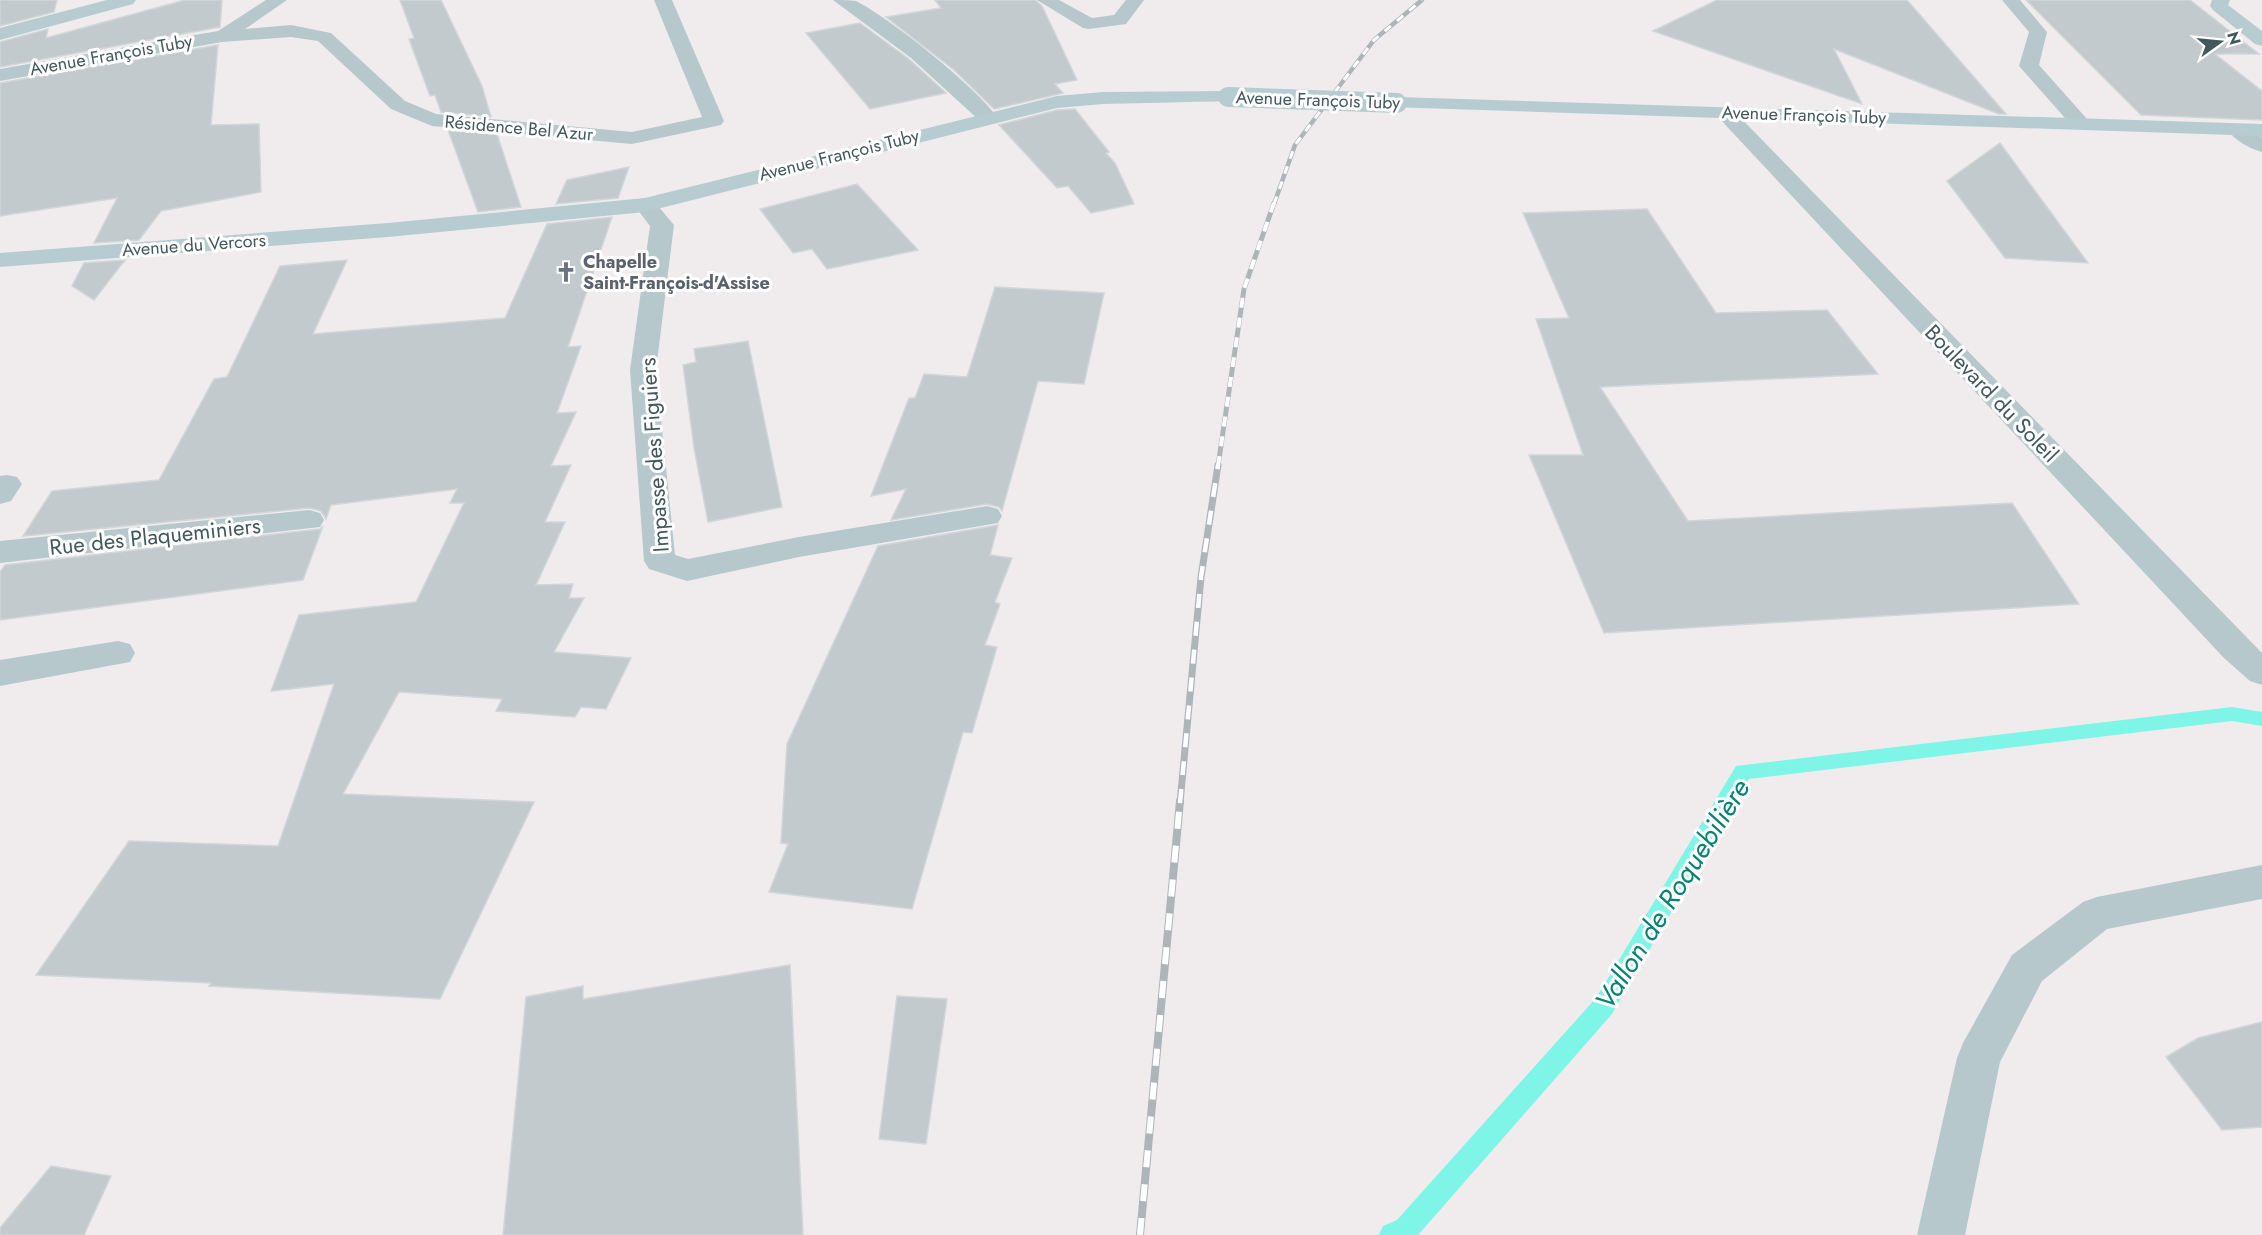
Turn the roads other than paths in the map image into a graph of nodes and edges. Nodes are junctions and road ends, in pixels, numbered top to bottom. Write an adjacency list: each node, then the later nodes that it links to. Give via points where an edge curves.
1 (127, 0): 9 (street)
2 (278, 0): 10 (street)
3 (663, 0): 10 (street, Résidence Bel Azur, via 714,121 632,138 432,120 398,105 324,38 291,31)
4 (842, 0): 14 (street, via 954,84)
5 (1046, 0): 6 (street, via 1089,24 1120,20)
6 (1135, 0)
7 (2011, 0): 15 (street, via 2038,32 2029,66)
8 (2221, 0): 11 (street, via 2219,6)
9 (0, 34)
10 (222, 36): 12 (street, Avenue François Tuby)
11 (2262, 40)
12 (0, 75)
13 (1725, 113): 14 (street, Avenue François Tuby, bridge, via 1228,97 1103,98 1058,102); 15 (street, Avenue François Tuby); 27 (street, Boulevard du Soleil)
14 (987, 117): 19 (street, Avenue François Tuby)
15 (2080, 123): 16 (street, Avenue François Tuby)
16 (2238, 130): 17 (street, Avenue François Tuby); 18 (street)
17 (2262, 130)
18 (2262, 146)
19 (645, 205): 20 (street, Avenue François Tuby); 24 (street, Impasse des Figuiers, via 662,225 643,370 660,561 687,570)
20 (388, 230): 21 (street, Avenue du Vercors)
21 (0, 260)
22 (0, 485): 23 (street, via 7,484)
23 (0, 494)
24 (987, 516)
25 (309, 520): 26 (street, Rue des Plaqueminiers)
26 (0, 552)
27 (2249, 651): 29 (street, Boulevard du Soleil)
28 (118, 653): 30 (street)
29 (2262, 672)
30 (0, 673)
31 (2262, 882): 32 (street, via 2097,914 2027,968 1979,1058)
32 (1941, 1235)

